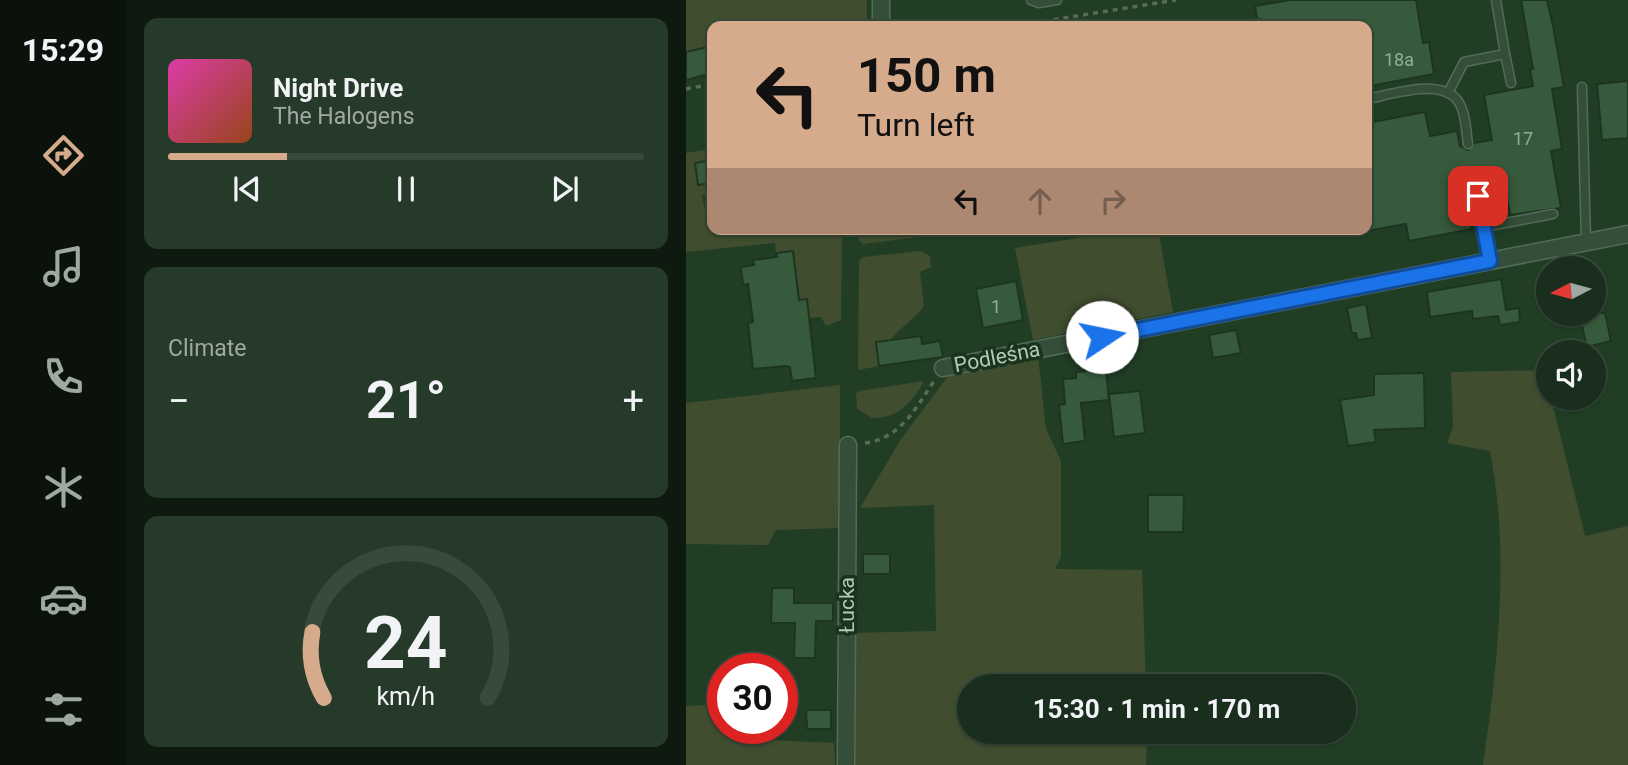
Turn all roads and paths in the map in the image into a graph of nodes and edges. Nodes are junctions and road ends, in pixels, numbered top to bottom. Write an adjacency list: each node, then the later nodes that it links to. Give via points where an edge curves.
1 (881, 0): 6 (street)
2 (1031, 0): 3 (lane)
3 (1057, 0)
4 (1176, 0): 7 (path)
5 (1496, 0): 8 (lane)
6 (881, 21)
7 (1045, 21)
8 (1505, 54): 9 (lane); 13 (lane, via 1465,62)
9 (1511, 83)
10 (707, 84): 12 (path)
11 (1582, 87): 20 (lane)
12 (686, 89)
13 (1448, 93): 14 (lane, via 1424,89); 15 (lane, via 1462,109)
14 (1372, 98)
15 (1468, 144)
16 (1478, 196): 18 (lane)
17 (1553, 214): 18 (lane)
18 (1484, 227): 21 (lane)
19 (1628, 234): 20 (street, Podleśna)
20 (1586, 242): 21 (street, Podleśna)
21 (1490, 261): 22 (street, Podleśna)
22 (943, 368): 23 (path, via 910,417 891,436)
23 (848, 445): 24 (street, Łucka)
24 (846, 765)

